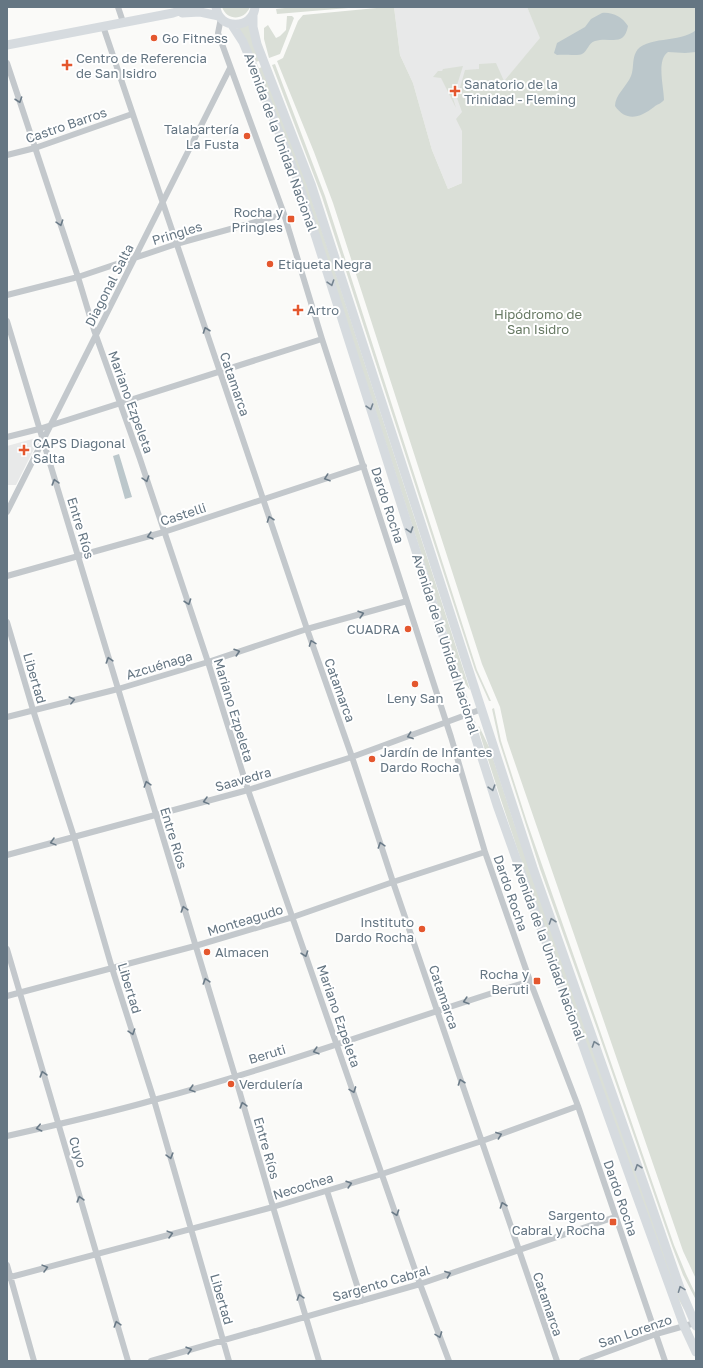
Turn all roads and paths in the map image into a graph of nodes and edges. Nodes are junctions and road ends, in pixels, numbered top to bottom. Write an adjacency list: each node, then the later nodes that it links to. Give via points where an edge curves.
1 (118, 7): 7 (street)
2 (191, 7): 5 (main road)
3 (216, 7): 6 (main road)
4 (256, 10): 8 (main road, via 245,23); 42 (main road, Avenida de la Unidad Nacional, via 253,27 257,44 311,184)
5 (173, 13): 6 (main road, via 200,12); 7 (main road)
6 (220, 17): 8 (main road); 12 (street, Dardo Rocha, via 218,33)
7 (123, 22): 9 (main road)
8 (232, 25): 44 (main road, Avenida de la Unidad Nacional, one-way to 44, via 254,66 298,181)
9 (103, 26): 10 (main road); 13 (street, Catamarca)
10 (7, 45)
11 (7, 63): 14 (street, Mariano Ezpeleta, one-way to 14)
12 (230, 68): 16 (street, Diagonal Salta); 17 (street, Dardo Rocha)
13 (132, 114): 14 (street, Castro Barros); 16 (street, Catamarca)
14 (36, 148): 15 (street, Castro Barros); 20 (street, Mariano Ezpeleta, one-way to 20)
15 (7, 155)
16 (162, 203): 18 (street, Catamarca); 19 (street, Diagonal Salta)
17 (284, 214): 18 (street, Pringles); 24 (street, Dardo Rocha)
18 (176, 244): 19 (street, Pringles); 25 (street, Catamarca, one-way to 18)
19 (135, 257): 20 (street, Pringles); 23 (street, Diagonal Salta)
20 (78, 276): 21 (street, Pringles); 23 (street, Mariano Ezpeleta)
21 (7, 296)
22 (7, 321): 28 (street, Entre Ríos)
23 (96, 336): 26 (street, Mariano Ezpeleta); 27 (street, Diagonal Salta)
24 (322, 339): 25 (street); 31 (street, Dardo Rocha)
25 (220, 372): 26 (street); 32 (street, Catamarca)
26 (119, 404): 27 (street); 34 (street, Mariano Ezpeleta, one-way to 34)
27 (51, 425): 28 (street); 30 (street, Diagonal Salta)
28 (39, 429): 29 (street); 30 (street, Entre Ríos)
29 (7, 437)
30 (43, 440): 33 (street, Diagonal Salta); 35 (street, Entre Ríos, one-way to 30)
31 (364, 466): 32 (street, Castelli, one-way to 32); 37 (street, Dardo Rocha)
32 (264, 500): 34 (street, Castelli); 39 (street, Catamarca, one-way to 32)
33 (7, 512)
34 (164, 532): 35 (street, Castelli, one-way to 35); 40 (street, Mariano Ezpeleta, one-way to 40)
35 (78, 557): 36 (street, Castelli); 41 (street, Entre Ríos, one-way to 35)
36 (7, 576)
37 (407, 601): 39 (street, Azcuénaga, one-way to 37); 46 (street, Dardo Rocha)
38 (7, 622): 43 (street, Libertad)
39 (307, 629): 40 (street, Azcuénaga, one-way to 39); 47 (street, Catamarca, one-way to 39)
40 (208, 662): 41 (street, Azcuénaga); 48 (street, Mariano Ezpeleta)
41 (118, 689): 43 (street, Azcuénaga, one-way to 41); 49 (street, Entre Ríos, one-way to 41)
42 (482, 709): 44 (street, Saavedra); 81 (main road, Avenida de la Unidad Nacional, one-way to 42, via 648,1198 533,868)
43 (33, 710): 45 (street, Azcuénaga); 50 (street, Libertad)
44 (469, 714): 46 (street, Saavedra); 82 (main road, Avenida de la Unidad Nacional, one-way to 82, via 500,812)
45 (7, 717)
46 (446, 723): 47 (street, Saavedra, one-way to 47); 51 (street, Dardo Rocha)
47 (352, 757): 48 (street, Saavedra); 53 (street, Catamarca, one-way to 47)
48 (248, 790): 49 (street, Saavedra, one-way to 49); 54 (street, Mariano Ezpeleta)
49 (156, 815): 50 (street, Saavedra); 55 (street, Entre Ríos, one-way to 49)
50 (74, 837): 52 (street, Saavedra, one-way to 52); 57 (street, Libertad)
51 (485, 852): 53 (street, Monteagudo); 58 (street, Dardo Rocha)
52 (7, 855)
53 (393, 882): 54 (street, Monteagudo); 61 (street, Catamarca)
54 (293, 917): 55 (street, Monteagudo); 62 (street, Mariano Ezpeleta, one-way to 62)
55 (195, 946): 57 (street, Monteagudo); 63 (street, Entre Ríos, one-way to 55)
56 (7, 949): 59 (street, Cuyo)
57 (112, 968): 59 (street, Monteagudo); 64 (street, Libertad, one-way to 64)
58 (530, 981): 61 (street, Beruti, one-way to 61); 65 (street, Dardo Rocha)
59 (20, 992): 60 (street, Monteagudo); 66 (street, Cuyo, one-way to 59)
60 (7, 996)
61 (437, 1010): 62 (street, Beruti); 68 (street, Catamarca, one-way to 61)
62 (336, 1045): 63 (street, Beruti, one-way to 63); 69 (street, Mariano Ezpeleta, one-way to 69)
63 (235, 1076): 64 (street, Beruti, one-way to 64); 71 (street, Entre Ríos, one-way to 63)
64 (154, 1100): 66 (street, Beruti); 73 (street, Libertad, one-way to 73)
65 (578, 1106): 68 (street, Necochea, one-way to 65); 72 (street, Dardo Rocha)
66 (58, 1124): 67 (street, Beruti, one-way to 67); 75 (street, Cuyo, one-way to 66)
67 (7, 1136)
68 (482, 1141): 69 (street, Necochea); 74 (street, Catamarca, one-way to 68)
69 (382, 1174): 70 (street, Necochea, one-way to 69); 78 (street, Mariano Ezpeleta, one-way to 78)
70 (327, 1191): 71 (street, Necochea); 79 (street)
71 (273, 1207): 73 (street, Necochea); 80 (street, Entre Ríos, one-way to 71)
72 (615, 1217): 74 (street, Sargento Cabral); 83 (street, Dardo Rocha)
73 (191, 1228): 75 (street, Necochea, one-way to 73); 84 (street, Libertad)
74 (518, 1249): 78 (street, Sargento Cabral, one-way to 74); 92 (street, Catamarca)
75 (96, 1254): 77 (street, Necochea, one-way to 75); 87 (street, Cuyo, one-way to 75)
76 (7, 1265): 77 (street)
77 (9, 1277): 86 (street)
78 (420, 1284): 79 (street, Sargento Cabral); 91 (street, Mariano Ezpeleta, one-way to 91)
79 (362, 1301): 80 (street, Sargento Cabral)
80 (305, 1316): 84 (street, Sargento Cabral); 90 (street, Entre Ríos)
81 (695, 1324): 82 (street, San Lorenzo)
82 (684, 1326): 83 (street, San Lorenzo); 85 (main road, Avenida de la Unidad Nacional)
83 (656, 1334): 93 (street, San Lorenzo); 94 (street, Dardo Rocha)
84 (223, 1340): 88 (street, Sargento Cabral, one-way to 84); 89 (street, Libertad)
85 (696, 1352)
86 (34, 1361)
87 (128, 1361)
88 (151, 1361)
89 (229, 1361)
90 (319, 1361)
91 (448, 1361)
92 (556, 1361)
93 (582, 1361)
94 (665, 1361)

